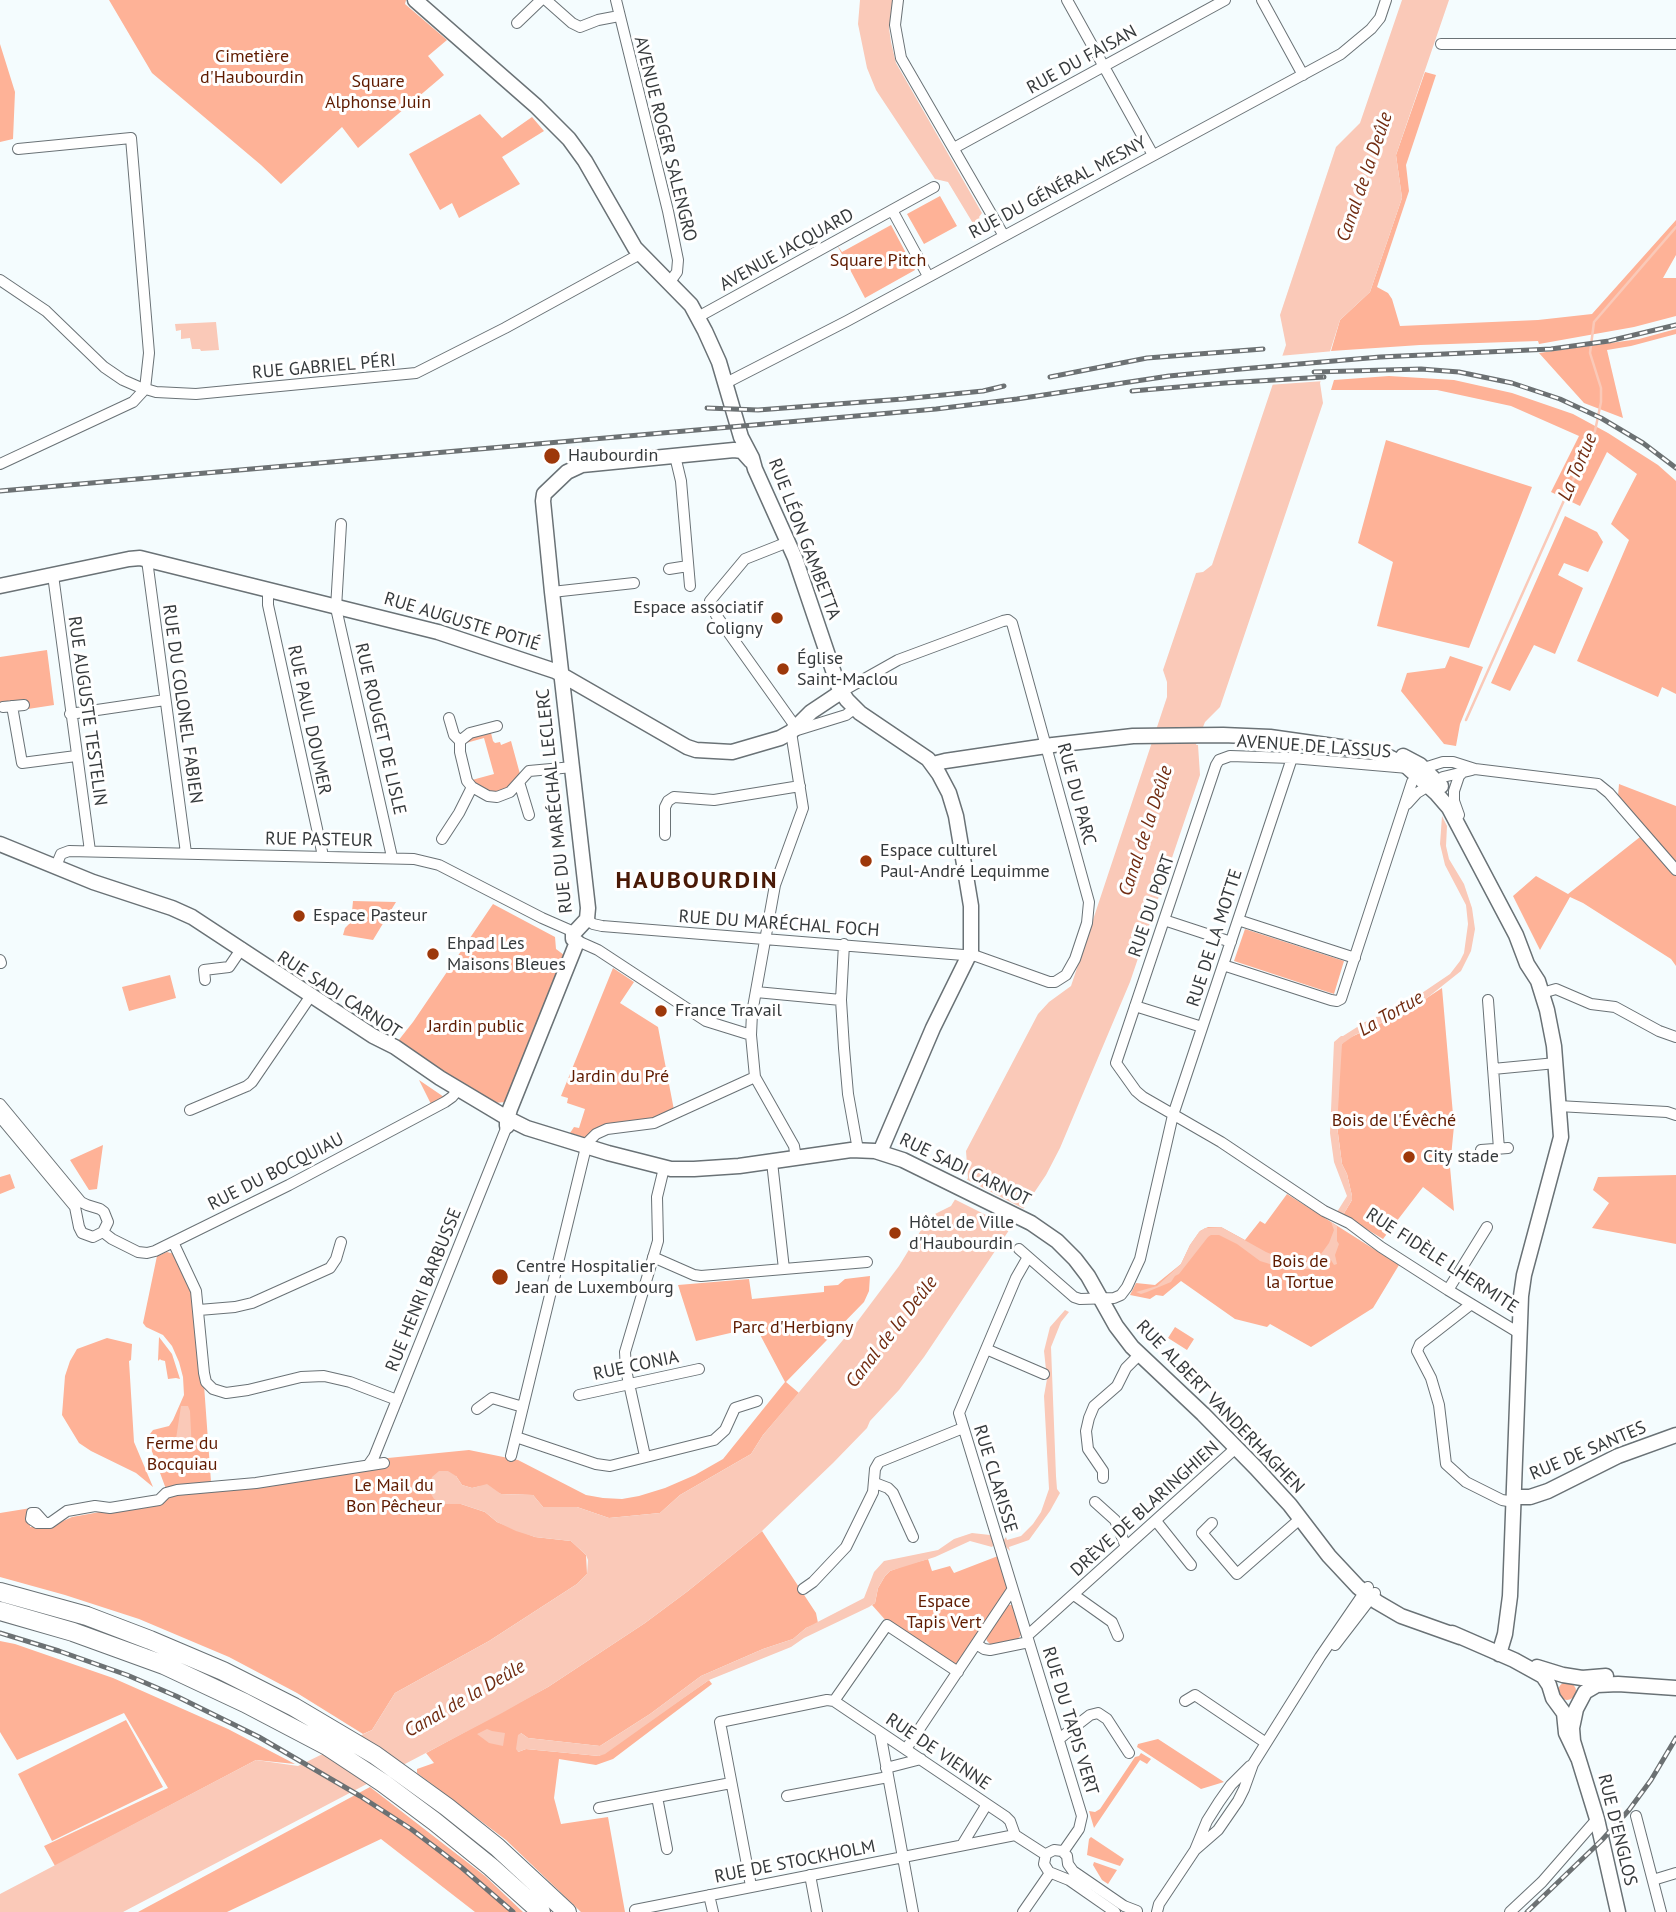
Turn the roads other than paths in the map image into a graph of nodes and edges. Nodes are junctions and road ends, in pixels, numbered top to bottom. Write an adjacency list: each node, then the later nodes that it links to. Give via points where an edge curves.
1 (543, 0): 9 (street, via 580,27); 10 (street)
2 (615, 0): 9 (street, AVENUE ROGER SALENGRO)
3 (898, 0): 15 (street, via 899,53)
4 (1067, 0): 13 (street)
5 (1225, 0): 13 (street, RUE DU FAISAN)
6 (1262, 0): 14 (street)
7 (1387, 0): 14 (street, RUE DU GÉNÉRAL MESNY, via 1380,18 1364,36)
8 (419, 1): 21 (street, via 569,139)
9 (619, 16): 24 (street, AVENUE ROGER SALENGRO, via 678,260)
10 (517, 23)
11 (1441, 44): 12 (street)
12 (1676, 44)
13 (1103, 66): 15 (street, RUE DU FAISAN); 17 (street)
14 (1303, 75): 17 (street, RUE DU GÉNÉRAL MESNY)
15 (954, 148): 20 (street)
16 (18, 149): 27 (street, via 131,138 149,353)
17 (1153, 155): 20 (street, RUE DU GÉNÉRAL MESNY)
18 (934, 187): 19 (street, AVENUE JACQUARD)
19 (892, 210): 22 (street); 25 (street, AVENUE JACQUARD)
20 (1004, 236): 22 (street, RUE DU GÉNÉRAL MESNY)
21 (640, 254): 24 (street); 27 (street, RUE GABRIEL PÉRI, via 416,373 196,394)
22 (928, 276): 26 (street, RUE DU GÉNÉRAL MESNY)
23 (0, 280): 27 (street, RUE GABRIEL PÉRI, via 46,311 112,373)
24 (669, 283): 25 (street)
25 (698, 317): 26 (street)
26 (728, 388): 28 (street, via 732,440); 31 (street, RUE LÉON GAMBETTA)
27 (145, 389): 30 (street, via 132,402)
28 (725, 451): 29 (street); 31 (street, via 743,451)
29 (675, 456): 35 (street); 42 (street, RUE DU MARÉCHAL LECLERC, via 574,467 547,490)
30 (0, 464)
31 (755, 469): 33 (street, RUE LÉON GAMBETTA)
32 (341, 524): 43 (street, RUE ROUGET DE LISLE)
33 (788, 542): 45 (street, RUE LÉON GAMBETTA); 52 (street, via 745,559 710,601)
34 (147, 560): 37 (street, RUE AUGUSTE POTIÉ, via 129,559); 41 (street, RUE AUGUSTE POTIÉ); 46 (street, RUE DU COLONEL FABIEN)
35 (688, 566): 36 (street); 40 (street)
36 (669, 569)
37 (53, 575): 39 (street, RUE AUGUSTE POTIÉ); 49 (street, RUE AUGUSTE TESTELIN)
38 (634, 583): 42 (street)
39 (0, 586)
40 (690, 586)
41 (268, 590): 43 (street, RUE AUGUSTE POTIÉ); 75 (street, RUE PAUL DOUMER)
42 (552, 593): 44 (street, RUE DU MARÉCHAL LECLERC)
43 (336, 608): 44 (street, RUE AUGUSTE POTIÉ, via 438,632); 76 (street, RUE ROUGET DE LISLE)
44 (562, 675): 52 (street, RUE AUGUSTE POTIÉ, via 691,749 732,752 777,739); 59 (street, RUE DU MARÉCHAL LECLERC)
45 (841, 692): 48 (street, RUE LÉON GAMBETTA); 52 (street, RUE AUGUSTE POTIÉ); 54 (street, RUE DU PARC, via 898,660 1010,621)
46 (165, 700): 49 (street); 74 (street, RUE DU COLONEL FABIEN)
47 (24, 705): 55 (street, via 8,707 22,762)
48 (855, 708): 52 (street, via 846,715); 58 (street, RUE LÉON GAMBETTA)
49 (70, 714): 55 (street, RUE AUGUSTE TESTELIN)
50 (449, 718): 53 (street)
51 (497, 726): 53 (street, via 470,733)
52 (793, 729): 65 (street)
53 (460, 741): 66 (street)
54 (1046, 746): 58 (street); 61 (street, via 1133,736 1288,739 1402,756 1412,760); 89 (street, RUE DU PARC, via 1090,907 1075,959)
55 (76, 756): 73 (street, RUE AUGUSTE TESTELIN)
56 (1292, 758): 57 (street, AVENUE DE LASSUS); 61 (street, AVENUE DE LASSUS); 80 (street, RUE DE LA MOTTE)
57 (1219, 760): 79 (street, RUE DU PORT)
58 (933, 765): 86 (street, RUE LÉON GAMBETTA, via 956,816 971,906)
59 (573, 767): 63 (street, via 531,770); 81 (street, RUE DU MARÉCHAL LECLERC, via 588,908)
60 (1475, 769): 61 (street, AVENUE DE LASSUS, via 1443,762); 62 (street, AVENUE DE LASSUS); 78 (street, AVENUE DE LASSUS, via 1598,784)
61 (1416, 771): 64 (street); 67 (street)
62 (1464, 771): 64 (street, AVENUE DE LASSUS); 69 (street, via 1454,791)
63 (519, 782): 66 (street, via 508,794 497,797); 68 (street)
64 (1432, 783): 67 (street); 69 (street); 91 (street, via 1452,813)
65 (800, 786): 70 (street, via 714,800 674,797 665,807); 82 (street, via 802,811 777,880)
66 (472, 787): 71 (street)
67 (1403, 811): 87 (street)
68 (528, 815)
69 (1460, 815): 91 (street, via 1534,957)
70 (664, 835)
71 (442, 839)
72 (0, 844): 77 (street, RUE SADI CARNOT)
73 (90, 851): 74 (street, RUE PASTEUR); 77 (street, RUE PASTEUR, via 63,852)
74 (186, 853): 75 (street, RUE PASTEUR)
75 (323, 856): 76 (street, RUE PASTEUR)
76 (392, 857): 81 (street, RUE PASTEUR, via 435,863)
77 (56, 866): 85 (street, RUE SADI CARNOT, via 182,916)
78 (1676, 870)
79 (1164, 920): 83 (street); 96 (street, RUE DU PORT)
80 (1238, 920): 83 (street, RUE DE LA MOTTE); 87 (street)
81 (579, 933): 82 (street, RUE DU MARÉCHAL FOCH, via 598,925); 98 (street, RUE PASTEUR, via 711,1023); 111 (street, RUE DU MARÉCHAL LECLERC)
82 (765, 937): 84 (street, RUE DU MARÉCHAL FOCH); 92 (street)
83 (1231, 942): 88 (street, RUE DE LA MOTTE)
84 (844, 944): 86 (street, RUE DU MARÉCHAL FOCH); 94 (street)
85 (240, 951): 90 (street, via 229,967 204,970); 93 (street, RUE SADI CARNOT)
86 (970, 955): 89 (street, RUE DU MARÉCHAL FOCH, via 1049,982); 115 (street, RUE LÉON GAMBETTA)
87 (1356, 958): 88 (street, via 1343,997 1337,1001)
88 (1223, 965): 97 (street, RUE DE LA MOTTE)
89 (1062, 979)
90 (205, 980)
91 (1540, 987): 99 (street, via 1615,1007); 101 (street)
92 (757, 992): 94 (street); 98 (street)
93 (310, 996): 104 (street, RUE SADI CARNOT); 107 (street, via 252,1082)
94 (841, 1000): 113 (street, via 847,1087)
95 (1488, 1000): 102 (street)
96 (1135, 1006): 97 (street); 100 (street, RUE DU PORT)
97 (1202, 1027): 108 (street, RUE DE LA MOTTE)
98 (751, 1035): 103 (street)
99 (1676, 1037)
100 (1116, 1063): 108 (street, RUE FIDÈLE LHERMITE, via 1139,1094)
101 (1556, 1063): 102 (street); 106 (street)
102 (1493, 1069): 114 (street, via 1504,1148)
103 (755, 1077): 112 (street, via 654,1123 604,1130); 116 (street, via 793,1144)
104 (456, 1092): 111 (street, RUE SADI CARNOT); 123 (street, RUE DU BOCQUIAU, via 289,1185)
105 (0, 1104): 119 (street, via 81,1202)
106 (1558, 1106): 109 (street); 134 (street, via 1561,1137 1524,1275)
107 (190, 1111)
108 (1173, 1115): 130 (street, RUE FIDÈLE LHERMITE); 131 (street, RUE DE LA MOTTE, via 1140,1259 1124,1292)
109 (1676, 1115)
110 (0, 1117): 120 (street, via 75,1208)
111 (507, 1122): 112 (street, RUE SADI CARNOT); 141 (street, RUE HENRI BARBUSSE)
112 (585, 1148): 118 (street, RUE SADI CARNOT); 143 (street)
113 (858, 1150): 115 (street, RUE SADI CARNOT); 116 (street, RUE SADI CARNOT)
114 (1481, 1150)
115 (880, 1152): 131 (street, RUE SADI CARNOT, via 1048,1234 1071,1254)
116 (796, 1158): 117 (street, RUE SADI CARNOT)
117 (772, 1161): 118 (street, RUE SADI CARNOT); 129 (street)
118 (663, 1170): 126 (street)
119 (92, 1207): 120 (street, via 83,1210); 122 (street, via 106,1216)
120 (78, 1219): 122 (street, via 86,1236)
121 (1486, 1227): 130 (street)
122 (103, 1232): 123 (street, RUE DU BOCQUIAU, via 142,1253)
123 (173, 1242): 133 (street, via 196,1291)
124 (341, 1242): 133 (street, via 332,1266 314,1275 252,1303)
125 (1019, 1249): 127 (street)
126 (653, 1257): 129 (street, via 701,1276); 139 (street, via 626,1346)
127 (1028, 1257): 131 (street, via 1074,1297); 135 (street, RUE CLARISSE)
128 (867, 1262): 129 (street)
129 (784, 1269)
130 (1448, 1290): 132 (street, RUE FIDÈLE LHERMITE)
131 (1101, 1300): 136 (street, RUE ALBERT VANDERHAGHEN)
132 (1470, 1305): 134 (street, RUE FIDÈLE LHERMITE); 155 (street, via 1417,1351 1439,1405 1447,1465 1466,1482 1502,1500)
133 (199, 1310): 141 (street, via 205,1378 216,1391 226,1394 324,1376)
134 (1519, 1333): 155 (street, RUE FIDÈLE LHERMITE)
135 (986, 1349): 138 (street); 145 (street, RUE CLARISSE, via 961,1407)
136 (1139, 1355): 148 (street, RUE ALBERT VANDERHAGHEN); 153 (street, via 1117,1386 1094,1406 1089,1418 1088,1448)
137 (699, 1369): 139 (street, RUE CONIA)
138 (1044, 1374)
139 (629, 1384): 140 (street, RUE CONIA); 150 (street)
140 (579, 1395)
141 (397, 1400): 152 (street, RUE HENRI BARBUSSE)
142 (757, 1401): 150 (street, via 735,1408 725,1430 714,1440)
143 (523, 1407): 144 (street, via 492,1398); 147 (street)
144 (477, 1409)
145 (963, 1428): 154 (street, via 883,1460 876,1469); 165 (street, RUE CLARISSE)
146 (1676, 1435): 155 (street, RUE DE SANTES, via 1618,1456 1548,1491)
147 (516, 1437): 149 (street); 150 (street, via 606,1466)
148 (1237, 1447): 157 (street, RUE ALBERT VANDERHAGHEN); 158 (street, DRÈVE DE BLARINGHIEN)
149 (511, 1456)
150 (645, 1456)
151 (384, 1463): 152 (street)
152 (369, 1464): 159 (street, via 263,1482 177,1490 159,1500 67,1511)
153 (1103, 1478)
154 (876, 1483): 161 (street, via 893,1493); 164 (street, via 846,1547)
155 (1514, 1500): 173 (street, RUE FIDÈLE LHERMITE, via 1509,1604)
156 (1095, 1502): 162 (street, via 1115,1520)
157 (1301, 1518): 160 (street, via 1237,1574 1202,1533); 167 (street, RUE ALBERT VANDERHAGHEN, via 1326,1552)
158 (1156, 1521): 162 (street, DRÈVE DE BLARINGHIEN); 163 (street)
159 (45, 1523)
160 (1212, 1523)
161 (913, 1537)
162 (1126, 1547): 168 (street, DRÈVE DE BLARINGHIEN)
163 (1191, 1565)
164 (803, 1589)
165 (1012, 1590): 171 (street, RUE CLARISSE); 172 (street)
166 (0, 1591): 213 (highway, via 87,1616 180,1652 346,1737 402,1773 497,1847)
167 (1370, 1592): 173 (street, RUE ALBERT VANDERHAGHEN); 184 (street)
168 (1074, 1594): 170 (street, DRÈVE DE BLARINGHIEN, via 1112,1622); 171 (street, DRÈVE DE BLARINGHIEN)
169 (0, 1611): 212 (highway, via 163,1665 327,1746 482,1859)
170 (1118, 1636)
171 (1028, 1639): 172 (street, via 987,1650); 183 (street, RUE DU TAPIS VERT)
172 (976, 1644): 175 (street)
173 (1499, 1654): 174 (street, RUE ALBERT VANDERHAGHEN)
174 (1514, 1660): 176 (street, RUE ALBERT VANDERHAGHEN); 178 (street, RUE ALBERT VANDERHAGHEN, via 1543,1676)
175 (958, 1672): 180 (street, via 887,1625); 185 (street)
176 (1570, 1676): 177 (street, RUE ALBERT VANDERHAGHEN, via 1622,1676); 178 (street, via 1556,1680 1552,1686); 179 (street, via 1582,1684)
177 (1676, 1688): 179 (street, RUE ALBERT VANDERHAGHEN, via 1604,1684 1594,1686)
178 (1555, 1698): 179 (street, via 1567,1707); 187 (street, RUE D'ENGLOS)
179 (1581, 1699): 187 (street, RUE D'ENGLOS, via 1572,1728)
180 (834, 1701): 182 (street, RUE DE VIENNE); 190 (street, via 720,1722)
181 (1185, 1701): 184 (street, via 1195,1695)
182 (880, 1732): 185 (street, RUE DE VIENNE); 189 (street)
183 (1059, 1740): 186 (street, via 1098,1713); 200 (street, RUE DU TAPIS VERT, via 1082,1819)
184 (1266, 1743): 211 (street, via 1223,1824 1195,1850)
185 (906, 1749): 188 (street, RUE DE VIENNE)
186 (1129, 1753)
187 (1578, 1758): 196 (street, RUE D'ENGLOS)
188 (921, 1759): 189 (street); 193 (street, RUE DE VIENNE)
189 (887, 1773): 191 (street); 202 (street)
190 (731, 1783): 192 (street); 208 (street)
191 (787, 1796)
192 (657, 1797): 194 (street); 199 (street)
193 (987, 1804): 197 (street, RUE DE VIENNE, via 1010,1821); 198 (street)
194 (599, 1808)
195 (1636, 1816): 207 (street)
196 (1597, 1819): 219 (street); 220 (street, RUE D'ENGLOS)
197 (1015, 1835): 198 (street, RUE DE STOCKHOLM); 201 (street, RUE DE VIENNE)
198 (961, 1845): 202 (street, RUE DE STOCKHOLM)
199 (667, 1849)
200 (1063, 1852): 201 (street, via 1054,1850); 203 (street)
201 (1046, 1855): 205 (street, via 1044,1864)
202 (904, 1857): 206 (street, RUE DE STOCKHOLM); 216 (street)
203 (1068, 1864): 205 (street, via 1065,1871); 211 (street, via 1124,1906)
204 (1676, 1873): 207 (street)
205 (1053, 1874): 217 (street); 218 (street)
206 (810, 1875): 208 (street, RUE DE STOCKHOLM); 215 (street)
207 (1653, 1880): 221 (street)
208 (751, 1886): 209 (street, RUE DE STOCKHOLM)
209 (709, 1895): 210 (street, RUE DE STOCKHOLM); 214 (street)
210 (635, 1910)
211 (1147, 1910)
212 (541, 1912)
213 (567, 1912)
214 (713, 1912)
215 (817, 1912)
216 (913, 1912)
217 (1023, 1912)
218 (1115, 1912)
219 (1510, 1912)
220 (1618, 1912)
221 (1661, 1912)

